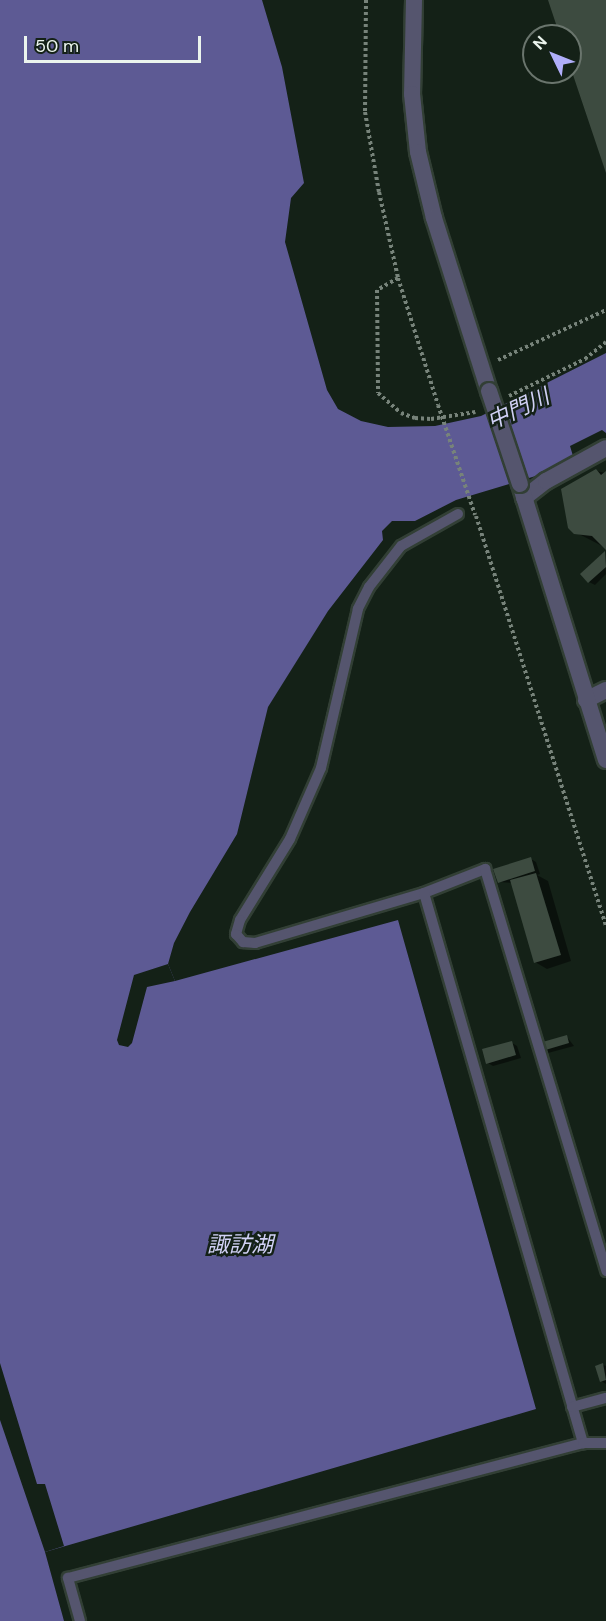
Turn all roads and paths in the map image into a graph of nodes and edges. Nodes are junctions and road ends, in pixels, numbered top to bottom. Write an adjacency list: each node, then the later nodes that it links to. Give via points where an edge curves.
1 (366, 0): 3 (path, via 365,112)
2 (414, 0): 6 (street, via 412,94 418,152 434,218)
3 (398, 278): 8 (path, via 377,290 378,393 401,413 415,418 452,416); 16 (path, bridge)
4 (606, 310): 6 (path)
5 (606, 342): 7 (path, via 585,359)
6 (482, 366): 8 (street)
7 (506, 397)
8 (488, 399): 10 (street, bridge)
9 (606, 448): 10 (street)
10 (522, 491): 13 (street)
11 (458, 514): 15 (lane, via 401,546 369,587 353,627 321,768 290,839 240,920 236,934 243,942 255,944)
12 (606, 690): 13 (street)
13 (586, 700): 14 (street)
14 (606, 760)
15 (424, 893): 17 (lane, via 485,869); 19 (lane)
16 (606, 927)
17 (606, 1271)
18 (606, 1398): 19 (lane)
19 (572, 1407): 20 (lane)
20 (583, 1443): 21 (lane); 22 (lane, via 68,1578)
21 (606, 1443)
22 (80, 1621)

